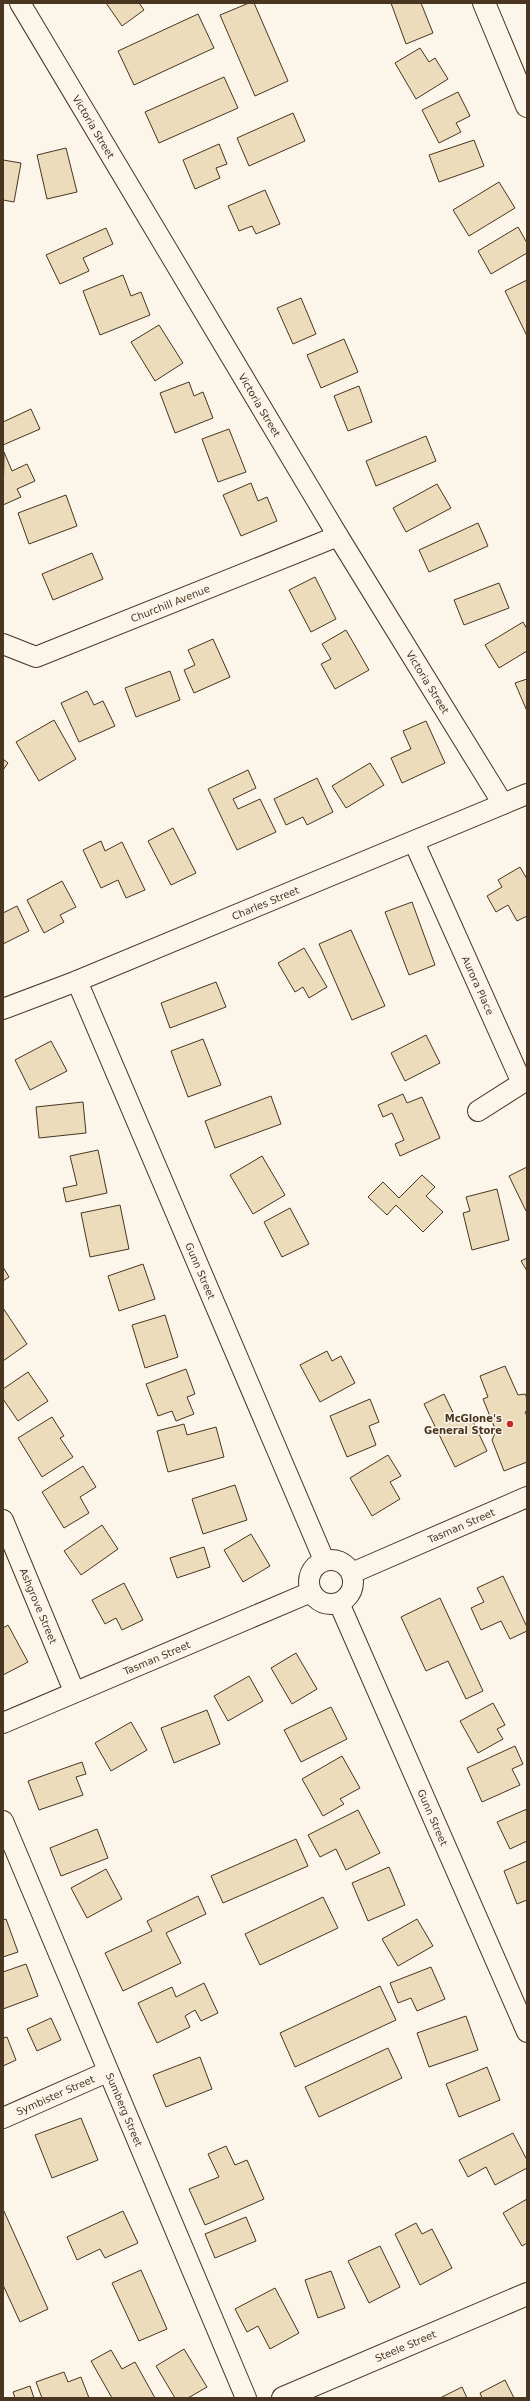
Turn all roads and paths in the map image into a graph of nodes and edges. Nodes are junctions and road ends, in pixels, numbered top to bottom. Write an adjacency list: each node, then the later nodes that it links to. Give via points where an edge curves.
1 (20, 3): 4 (street, Victoria Street)
2 (484, 3): 3 (street)
3 (527, 106)
4 (338, 536): 5 (street, Churchill Avenue, via 36,657); 7 (street, Victoria Street)
5 (3, 644)
6 (527, 794): 7 (street, Charles Street)
7 (503, 804): 8 (street, Charles Street)
8 (414, 842): 9 (street, Charles Street); 11 (street, Aurora Place, via 522,1083)
9 (77, 981): 10 (street, Charles Street); 14 (street, Gunn Street)
10 (3, 1009)
11 (478, 1111)
12 (527, 1497): 15 (street, Tasman Street)
13 (3, 1520): 18 (street, Ashgrove Street)
14 (324, 1560): 15 (street, via 341,1562); 16 (street, via 312,1570 308,1585)
15 (352, 1574): 17 (street, via 353,1588 346,1600)
16 (311, 1592): 17 (street, via 320,1602 333,1605); 18 (street, Tasman Street)
17 (339, 1603): 21 (street, Gunn Street)
18 (74, 1691): 19 (street, Tasman Street)
19 (3, 1723)
20 (3, 1820): 22 (street, Sumberg Street)
21 (527, 2032)
22 (107, 2072): 23 (street, Symbister Street); 25 (street, Sumberg Street)
23 (3, 2118)
24 (527, 2294): 26 (street, Steele Street)
25 (246, 2398)
26 (283, 2398)

